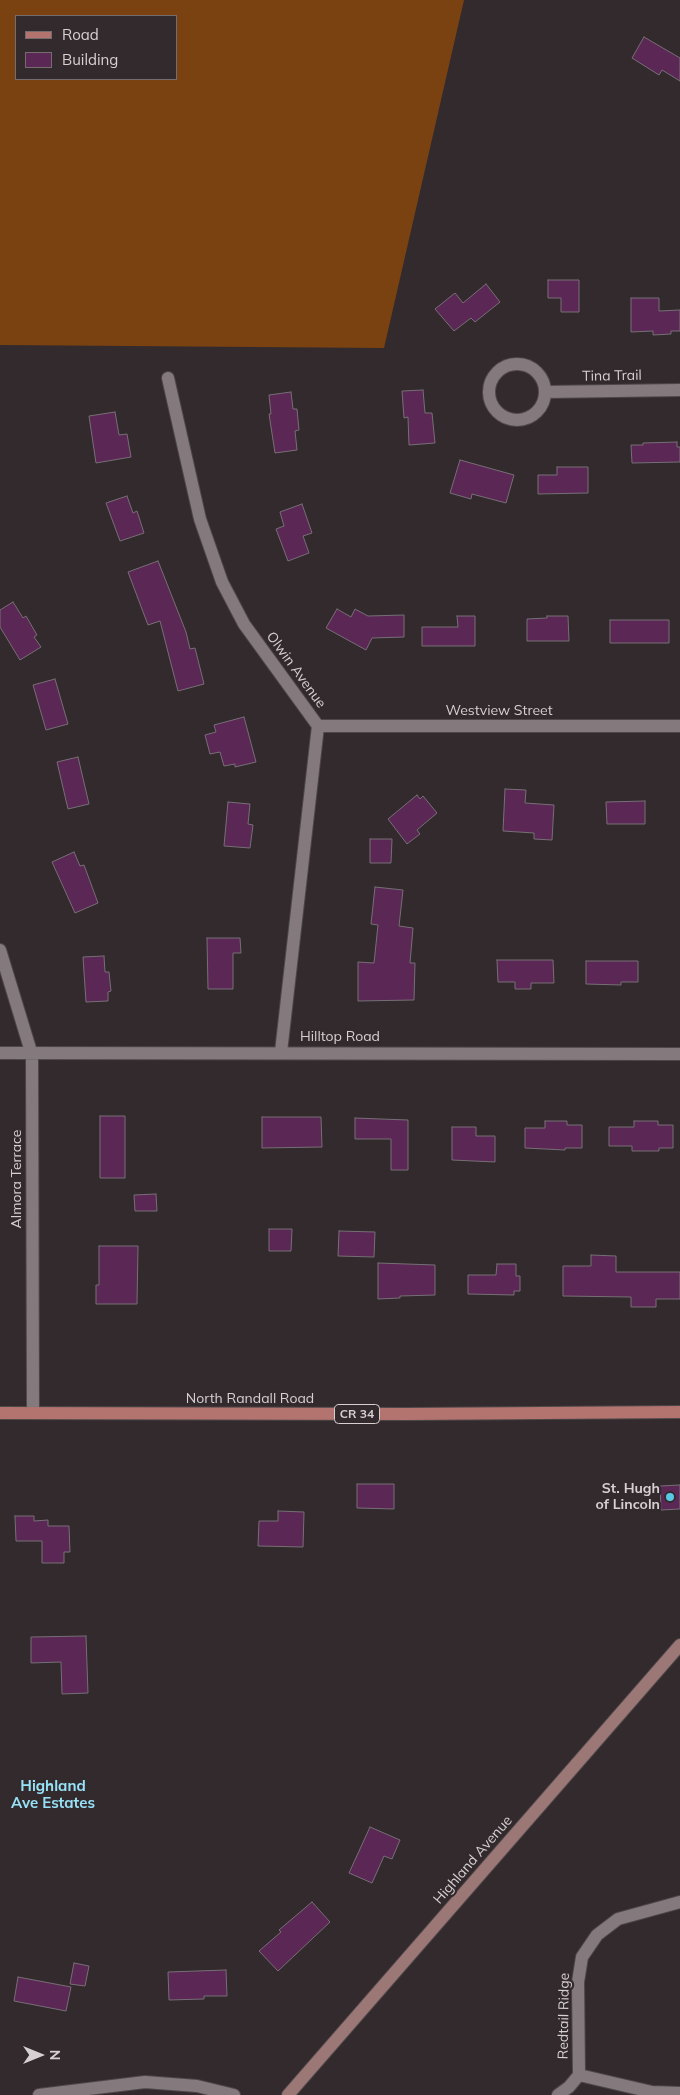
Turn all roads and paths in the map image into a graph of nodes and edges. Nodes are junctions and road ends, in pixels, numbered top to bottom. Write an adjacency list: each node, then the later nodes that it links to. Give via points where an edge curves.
1 (168, 378): 4 (street, Olwin Avenue, via 200,519 222,582 244,624)
2 (680, 390): 3 (street, Tina Trail)
3 (545, 392): 3 (street, via 544,383 534,370 522,364 508,366 497,373 490,392 496,410 512,420 531,416 544,402)
4 (318, 726): 5 (street, Westview Street); 7 (street, Olwin Avenue)
5 (680, 726)
6 (0, 950): 10 (street, Almora Terrace)
7 (281, 1052): 9 (street, Hilltop Road); 10 (street, Hilltop Road)
8 (0, 1054): 10 (street, Hilltop Road)
9 (680, 1054)
10 (32, 1055): 13 (street, Almora Terrace)
11 (680, 1412): 13 (main road, North Randall Road / CR 34)
12 (0, 1413): 13 (main road, North Randall Road / CR 34)
13 (33, 1413)
14 (680, 1646): 20 (main road, Highland Avenue)
15 (680, 1902): 16 (street, Redtail Ridge, via 618,1919 597,1935 582,1957 578,1982)
16 (579, 2075): 17 (street, via 652,2092); 21 (street, Redtail Ridge)
17 (680, 2093)
18 (40, 2095): 19 (street, via 145,2082 198,2086)
19 (234, 2095)
20 (288, 2095)
21 (558, 2095)

